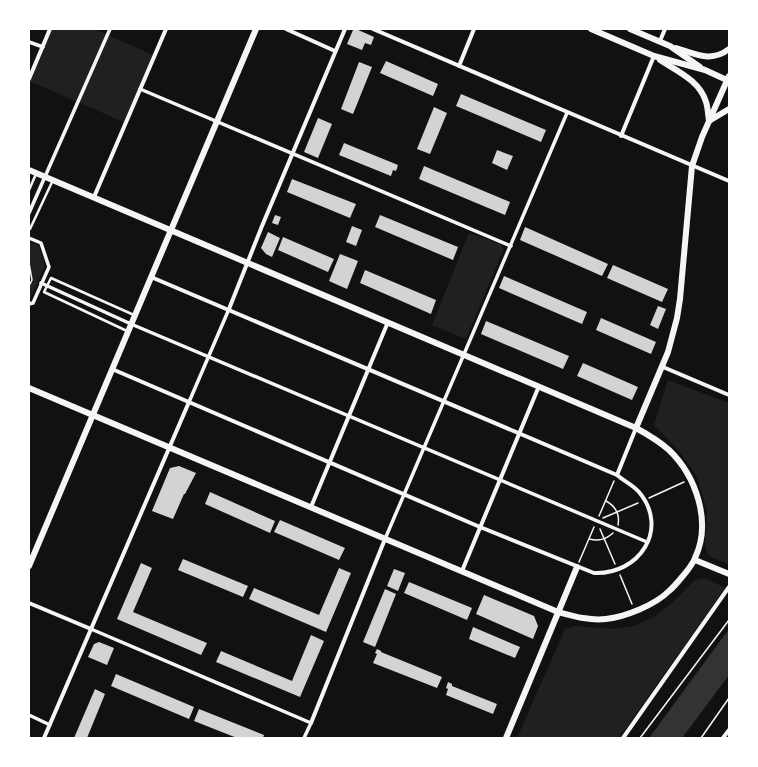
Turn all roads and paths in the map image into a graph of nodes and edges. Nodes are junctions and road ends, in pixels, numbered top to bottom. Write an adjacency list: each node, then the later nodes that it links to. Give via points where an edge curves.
1 (50, 29): 15 (street)
2 (110, 29): 33 (street)
3 (166, 29): 23 (street)
4 (256, 29): 27 (street)
5 (286, 29): 17 (street)
6 (345, 29): 17 (street)
7 (372, 29): 19 (street)
8 (474, 29): 19 (street)
9 (591, 29): 18 (street)
10 (630, 29): 12 (street)
11 (665, 29): 12 (street)
12 (660, 41): 14 (street)
13 (29, 42): 15 (street)
14 (670, 46): 16 (street, via 708,57 723,54); 20 (street)
15 (43, 47): 21 (street)
16 (729, 49)
17 (336, 51): 29 (street)
18 (654, 56): 20 (street); 26 (street, via 695,83 707,104); 28 (street)
19 (459, 66): 25 (street)
20 (705, 70): 22 (street)
21 (29, 79)
22 (728, 79): 26 (street)
23 (140, 89): 27 (street); 37 (street)
24 (729, 109): 26 (street)
25 (568, 113): 28 (street); 42 (street)
26 (709, 121): 30 (street)
27 (217, 122): 29 (street); 40 (street)
28 (621, 136): 30 (street)
29 (292, 154): 42 (street); 44 (street)
30 (692, 166): 35 (street); 57 (street, via 679,305)
31 (29, 170): 32 (street)
32 (36, 173): 33 (street); 36 (lane)
33 (46, 177): 34 (street); 38 (street)
34 (53, 180): 37 (street); 39 (lane)
35 (729, 181)
36 (29, 190)
37 (94, 197): 40 (street)
38 (29, 213)
39 (29, 229)
40 (171, 230): 44 (street); 45 (street)
41 (29, 238): 46 (street, via 41,243 48,267)
42 (511, 246): 55 (street)
43 (29, 263): 47 (path, via 32,280)
44 (247, 263): 50 (street); 52 (street)
45 (151, 277): 50 (street); 51 (street)
46 (41, 283): 48 (street); 49 (street, via 33,302)
47 (29, 286)
48 (47, 286): 51 (lane, via 51,278); 53 (street); 54 (lane, via 44,292)
49 (29, 304)
50 (229, 309): 56 (street); 59 (street)
51 (135, 315): 53 (street)
52 (388, 322): 55 (street); 59 (street)
53 (132, 324): 54 (street); 56 (street)
54 (128, 331): 58 (street)
55 (465, 355): 60 (street); 64 (street)
56 (209, 356): 63 (street); 66 (street)
57 (663, 367): 62 (street); 67 (street)
58 (112, 370): 63 (street); 65 (street)
59 (368, 370): 64 (street); 66 (street)
60 (538, 386): 67 (street); 68 (street)
61 (29, 388): 65 (street)
62 (729, 395)
63 (189, 402): 69 (street); 71 (street)
64 (445, 402): 68 (street); 70 (street)
65 (93, 415): 69 (street); 80 (street)
66 (349, 416): 70 (street); 71 (street)
67 (636, 428): 72 (street); 79 (street, via 668,450 691,479 699,504 702,535)
68 (519, 434): 72 (street); 73 (street)
69 (169, 447): 75 (street); 88 (street)
70 (425, 448): 73 (street); 74 (street)
71 (329, 462): 74 (street); 75 (street)
72 (617, 475): 78 (street, via 638,492 647,506 651,523)
73 (500, 480): 76 (street); 78 (street)
74 (404, 494): 76 (street); 77 (street)
75 (311, 507): 77 (street)
76 (480, 527): 81 (street); 82 (street)
77 (385, 539): 82 (street); 91 (street)
78 (647, 542): 81 (street, via 634,561 618,570 604,574)
79 (695, 560): 83 (street); 86 (street, via 668,592 636,612 605,619 591,619)
80 (29, 566)
81 (577, 567): 86 (street)
82 (462, 572): 86 (street)
83 (729, 574)
84 (729, 587): 97 (street)
85 (29, 603): 88 (street)
86 (558, 612): 96 (street)
87 (729, 620): 98 (path)
88 (91, 629): 91 (street); 92 (street)
89 (729, 698): 99 (path)
90 (29, 716): 92 (street)
91 (311, 723): 95 (street)
92 (50, 725): 94 (street)
93 (729, 730): 100 (street)
94 (44, 738)
95 (304, 738)
96 (506, 738)
97 (623, 738)
98 (640, 738)
99 (702, 738)
100 (723, 738)

